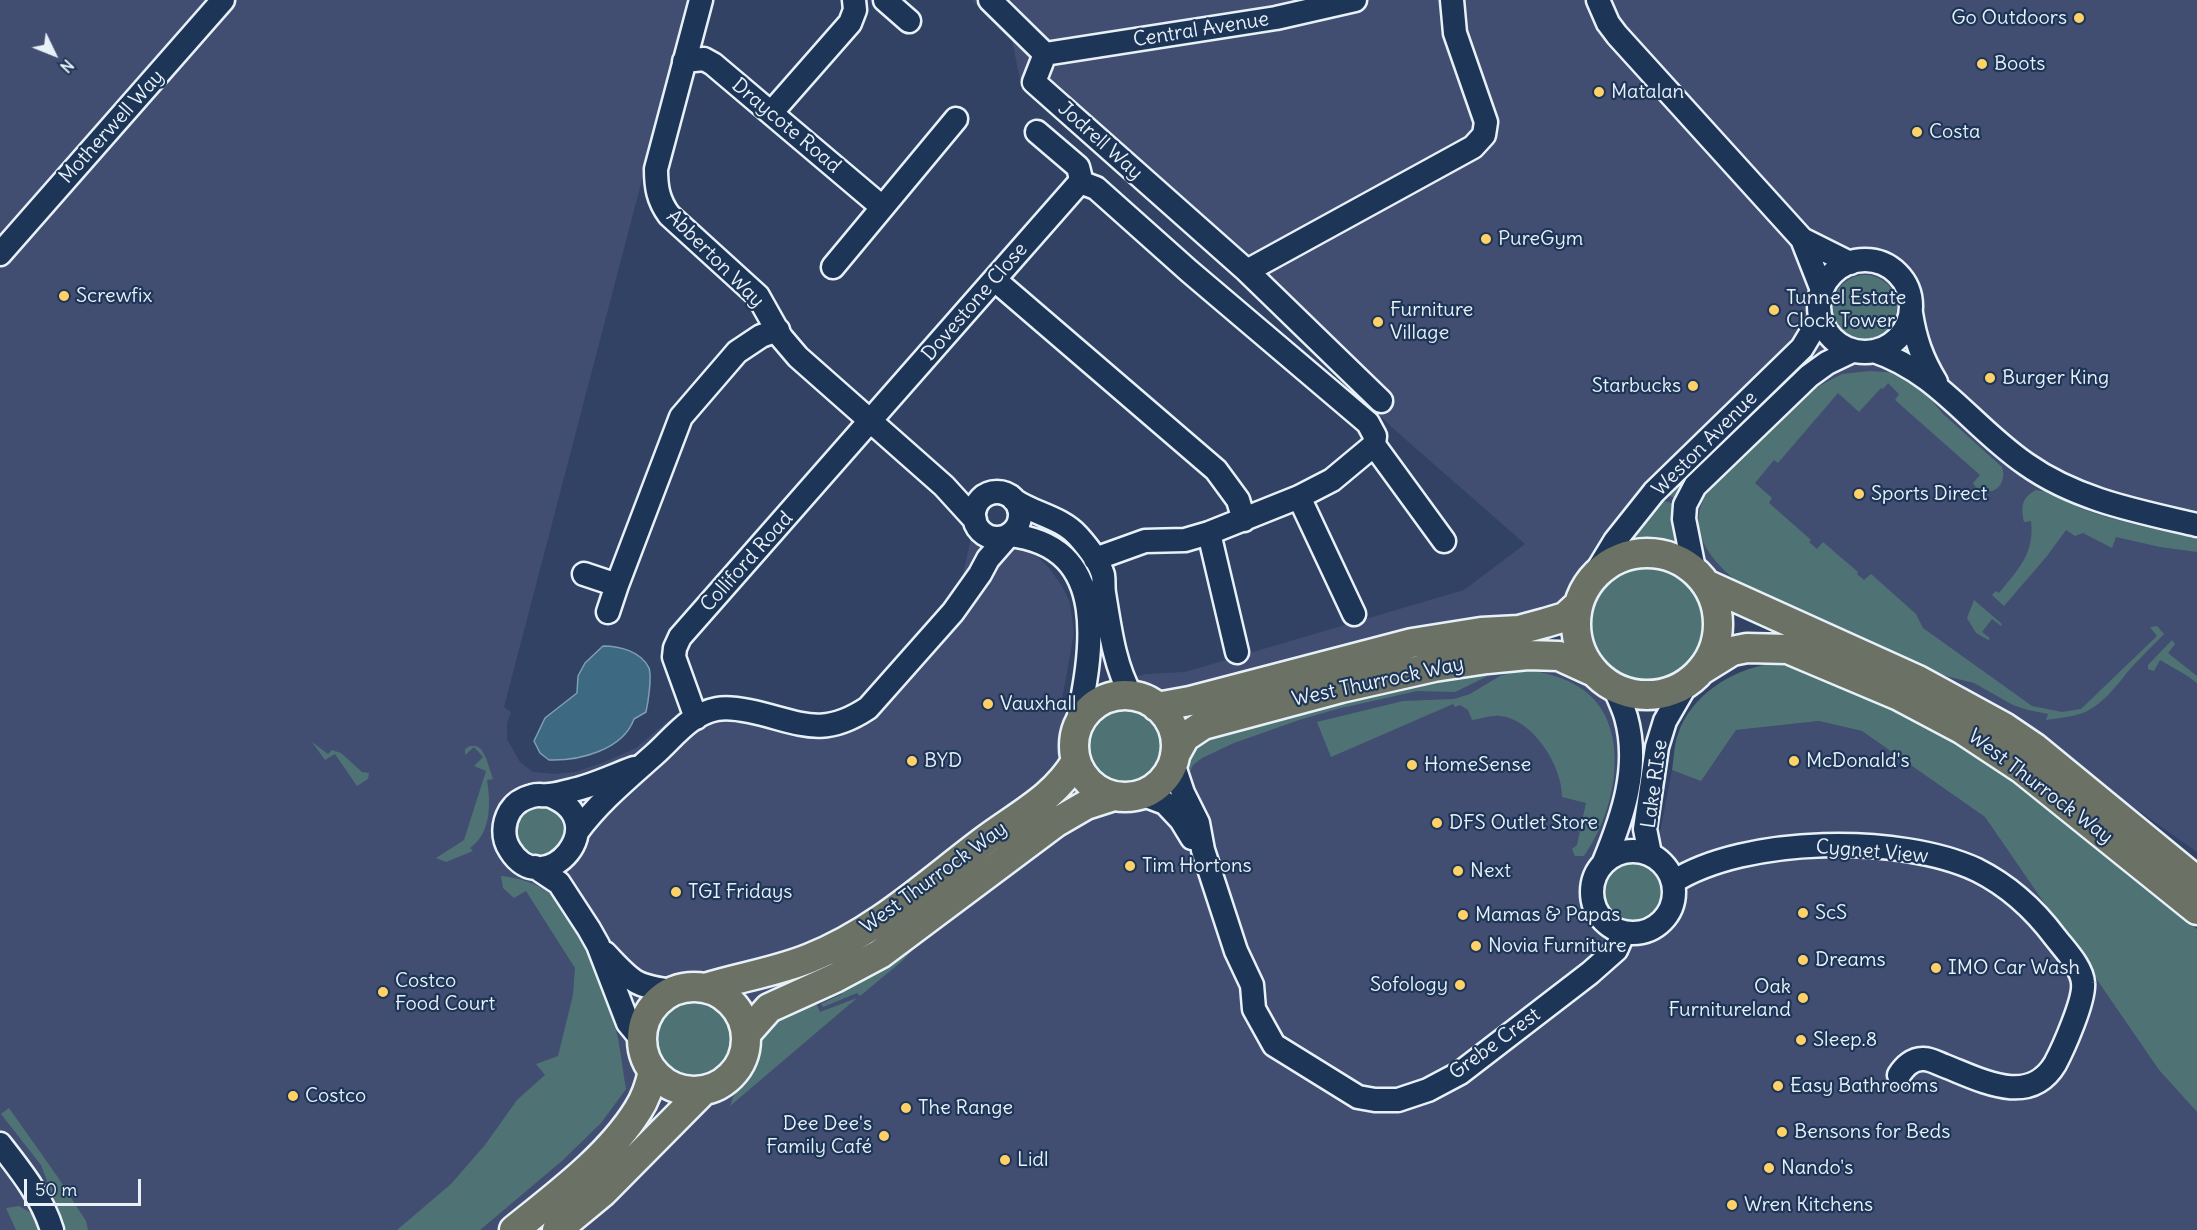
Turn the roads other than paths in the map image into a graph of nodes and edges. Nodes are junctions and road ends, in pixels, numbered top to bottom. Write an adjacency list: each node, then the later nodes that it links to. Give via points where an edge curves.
1 (223, 0): 18 (street, Motherwell Way)
2 (701, 0): 11 (street, Abberton Way)
3 (854, 0): 12 (street, via 850,23)
4 (885, 0): 9 (street)
5 (990, 0): 10 (street)
6 (1452, 0): 21 (street, via 1455,33 1486,122 1484,135 1473,147)
7 (1598, 0): 17 (street, via 1617,35)
8 (1347, 1): 10 (street, Central Avenue, via 1276,18)
9 (909, 21)
10 (1045, 54): 21 (street, Jodrell Way, via 1034,82)
11 (684, 61): 12 (street, Draycote Road, via 704,59); 26 (street, Abberton Way, via 656,169 658,195 669,215 758,296)
12 (771, 113): 16 (street, Draycote Road)
13 (956, 119): 16 (street)
14 (1037, 132): 15 (street, via 1077,167)
15 (1080, 182): 22 (street, Dovestone Close); 31 (street, via 1096,188 1368,423 1375,436)
16 (882, 207): 20 (street)
17 (1802, 239): 19 (street); 23 (street)
18 (0, 254)
19 (1850, 262): 23 (street, via 1832,274); 24 (street, via 1874,261 1897,272 1911,297)
20 (833, 267)
21 (1247, 271): 29 (street)
22 (995, 280): 30 (street, Dovestone Close); 36 (street, via 1215,470 1238,500)
23 (1822, 290): 25 (street)
24 (1911, 313): 27 (street, via 1896,341 1886,348); 28 (street, via 1924,363)
25 (1820, 318): 27 (street, via 1833,340); 44 (street, Weston Avenue, via 1802,348 1654,492 1615,541)
26 (778, 330): 30 (street, Abberton Way, via 798,357); 46 (street, via 737,352 681,417)
27 (1863, 351): 28 (street, via 1895,358); 45 (street, Weston Avenue, via 1827,363 1809,376 1695,486 1685,505 1684,519)
28 (1938, 386): 37 (street, via 2012,454 2069,489 2096,500)
29 (1381, 401)
30 (870, 422): 32 (street, Abberton Way); 56 (street, Colliford Road, via 680,637 674,657)
31 (1374, 445): 34 (street, via 1332,480); 41 (street)
32 (944, 486): 33 (street, Abberton Way, via 969,493); 38 (street, Abberton Way)
33 (991, 493): 35 (street, via 1003,493); 38 (street, via 976,506)
34 (1299, 497): 36 (street); 50 (street)
35 (1014, 500): 40 (street, via 1019,523); 42 (street, via 1026,509 1059,521 1078,535)
36 (1244, 520): 39 (street)
37 (2197, 525)
38 (978, 526): 40 (street, via 994,538); 47 (street, via 978,558)
39 (1209, 533): 42 (street, via 1185,540 1145,541); 51 (street)
40 (1009, 535): 47 (street); 57 (street, via 1034,538 1062,555 1085,592 1090,619 1089,649)
41 (1443, 541)
42 (1095, 559): 54 (street, via 1103,575 1116,662)
43 (584, 574): 46 (street)
44 (1595, 574): 45 (main road, via 1614,560 1646,552 1681,560); 48 (main road)
45 (1701, 577): 52 (main road, via 1717,608 1719,628 1714,650); 68 (main road, West Thurrock Way, via 1918,680 2004,727)
46 (617, 585): 49 (street)
47 (968, 591): 56 (street, via 868,708 854,717 825,727 733,708 717,709)
48 (1578, 605): 53 (main road, via 1575,617 1581,652); 55 (main road, West Thurrock Way, via 1565,617 1527,628 1412,643)
49 (608, 612)
50 (1354, 614)
51 (1237, 652)
52 (1695, 676): 53 (main road, via 1670,692 1652,695 1634,694); 65 (street, Lake RIse, via 1665,721 1658,747 1645,829); 70 (main road, West Thurrock Way, via 1732,651 1788,649 1897,694 1964,730 2022,769)
53 (1604, 680): 58 (main road, West Thurrock Way, via 1559,656 1528,654 1434,667 1203,725 1185,737); 66 (street, Lake RIse, via 1626,716 1631,767 1623,810)
54 (1131, 695): 55 (main road); 57 (main road, via 1107,698 1092,707)
55 (1157, 707): 58 (main road, via 1171,726)
56 (696, 718): 60 (street)
57 (1076, 731): 59 (main road)
58 (1174, 759): 62 (main road, via 1160,782); 64 (street, Grebe Crest, via 1183,793 1198,823)
59 (1076, 761): 62 (main road, via 1093,786); 73 (main road, West Thurrock Way, via 1047,797 878,922 811,958)
60 (641, 766): 61 (street); 63 (street, via 594,809)
61 (548, 795): 63 (street, via 571,811 576,821); 67 (street, via 520,801 511,810 504,831 508,848 520,861)
62 (1127, 795): 64 (street, Grebe Crest, via 1165,803); 75 (main road, West Thurrock Way, via 1086,805 1055,823 880,954 769,1008)
63 (574, 841): 67 (street, via 562,861); 72 (street, via 573,876)
64 (1203, 850): 71 (street, Grebe Crest, via 1236,951 1252,985 1254,1009 1274,1045 1358,1097 1398,1100 1460,1073 1590,973 1616,950)
65 (1650, 854): 66 (street, Lake RIse, via 1629,850); 69 (street, Lake RIse, via 1665,865)
66 (1604, 862): 71 (street, Lake RIse, via 1593,880 1592,898 1606,924)
67 (535, 867): 72 (street, via 559,884)
68 (2197, 881)
69 (1673, 882): 71 (street, via 1672,905 1666,916 1646,931); 78 (street, Cygnet View, via 1721,859 1815,845 1901,851 1945,859 1976,870 2015,894 2040,917 2084,983 2056,1062 2037,1084 2022,1088 2007,1088 1925,1059 1905,1066)
70 (2197, 910)
71 (1624, 932)
72 (593, 937): 74 (street, via 637,984); 76 (street, via 628,1023)
73 (705, 988): 74 (main road); 75 (main road, via 733,1004)
74 (673, 991): 76 (main road, via 650,1011)
75 (746, 1034): 79 (main road, via 743,1056 734,1072)
76 (642, 1040): 77 (main road)
77 (653, 1071): 79 (main road, via 676,1088); 82 (main road, via 648,1092 623,1131)
78 (1899, 1075)
79 (704, 1090): 83 (main road, via 603,1192)
80 (0, 1144): 81 (street, via 28,1181)
81 (52, 1230)
82 (514, 1230)
83 (557, 1230)

